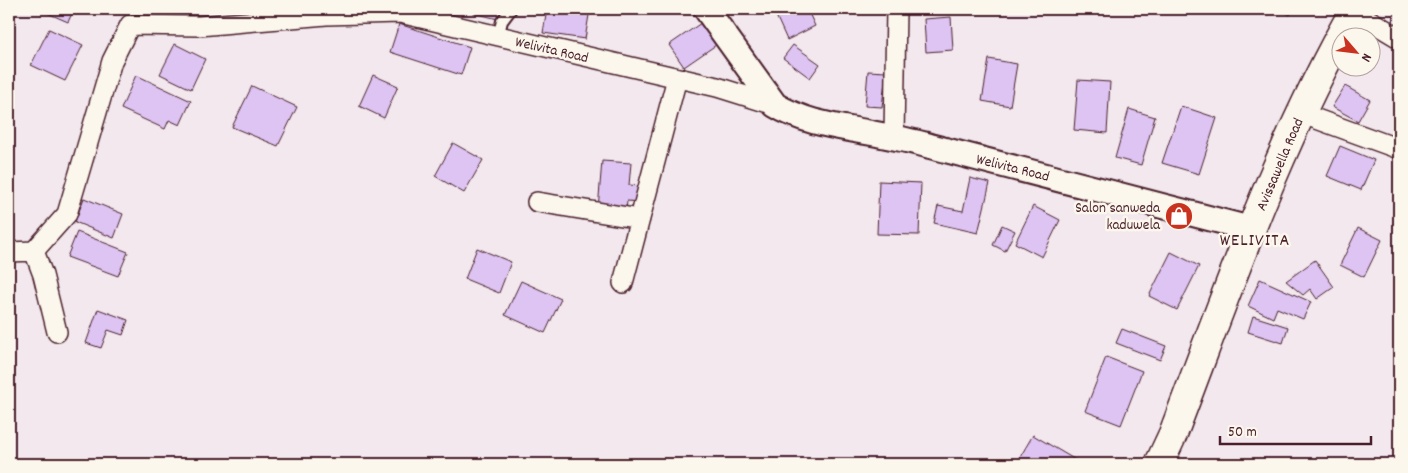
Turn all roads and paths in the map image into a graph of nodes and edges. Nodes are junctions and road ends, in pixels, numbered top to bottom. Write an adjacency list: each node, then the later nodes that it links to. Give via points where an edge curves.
1 (511, 9): 6 (lane, via 502,21)
2 (706, 9): 9 (street, Welivita Road)
3 (896, 9): 11 (street)
4 (1354, 10): 7 (street); 10 (main road, Avissawella Road)
5 (327, 12): 6 (street, Welivita Road, via 400,13); 16 (street, Welivita Road, via 199,26 130,25 112,61 67,214)
6 (498, 37): 8 (street, Welivita Road)
7 (1399, 38)
8 (677, 78): 9 (street, Welivita Road); 14 (street)
9 (775, 105): 11 (street, Welivita Road, via 812,122)
10 (1300, 113): 12 (street); 15 (main road, Avissawella Road)
11 (894, 137): 15 (street, Welivita Road)
12 (1399, 149)
13 (537, 202): 14 (street)
14 (640, 219): 18 (street)
15 (1251, 229): 20 (main road, Avissawella Road)
16 (34, 251): 17 (street); 19 (street, via 44,276)
17 (9, 252)
18 (623, 283)
19 (56, 332)
20 (1159, 464)

